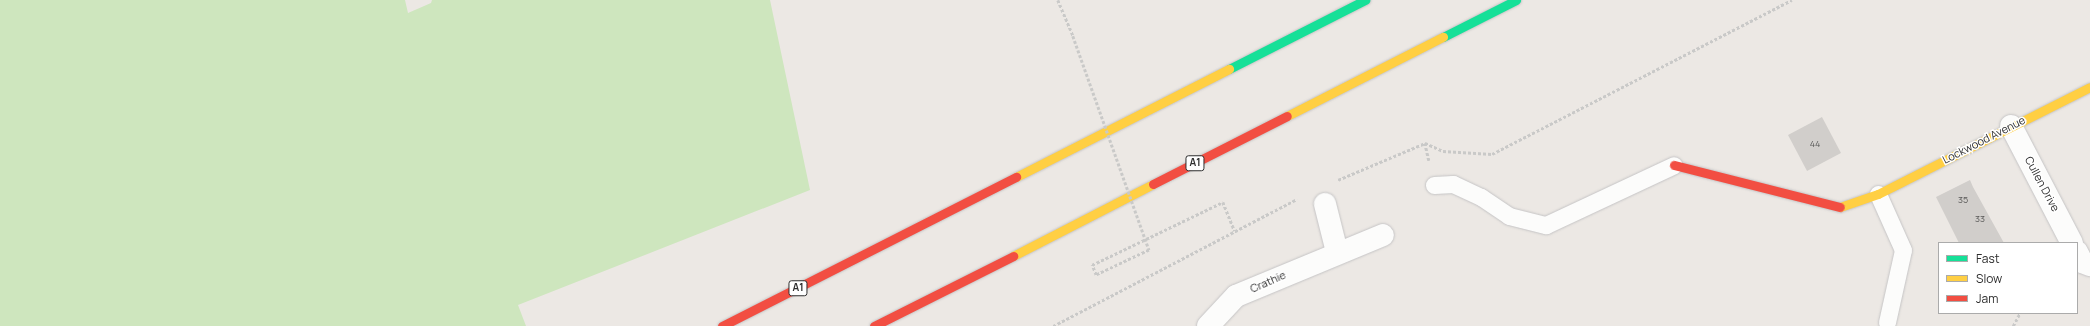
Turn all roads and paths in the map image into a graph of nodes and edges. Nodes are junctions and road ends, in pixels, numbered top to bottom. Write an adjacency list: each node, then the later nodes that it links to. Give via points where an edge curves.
1 (1058, 0): 12 (path, bridge, via 1073,36 1138,220 1144,235 1146,242 1149,250 1096,275 1092,265 1140,242 1147,238 1181,222 1188,218 1223,202)
2 (1366, 0): 18 (main road, A1)
3 (1516, 0): 19 (main road, A1)
4 (1792, 0): 9 (path, via 1492,154 1443,151 1425,143)
5 (2090, 87): 6 (main road, Lockwood Avenue)
6 (2011, 126): 10 (main road, Lockwood Avenue); 14 (street, Cullen Drive)
7 (1674, 165): 8 (lane, via 1546,225 1509,216 1481,197 1452,184); 10 (main road, Lockwood Avenue, via 1843,208)
8 (1434, 185)
9 (1327, 193): 15 (street)
10 (1878, 194): 17 (lane, via 1903,250)
11 (1302, 197): 12 (path)
12 (1235, 231): 20 (path)
13 (1383, 235): 15 (street, Crathie)
14 (2071, 242)
15 (1337, 252): 21 (street, Crathie, via 1236,296)
16 (2019, 314): 22 (path)
17 (1887, 322)
18 (722, 326)
19 (874, 326)
20 (1053, 326)
21 (1208, 326)
22 (2013, 326)

